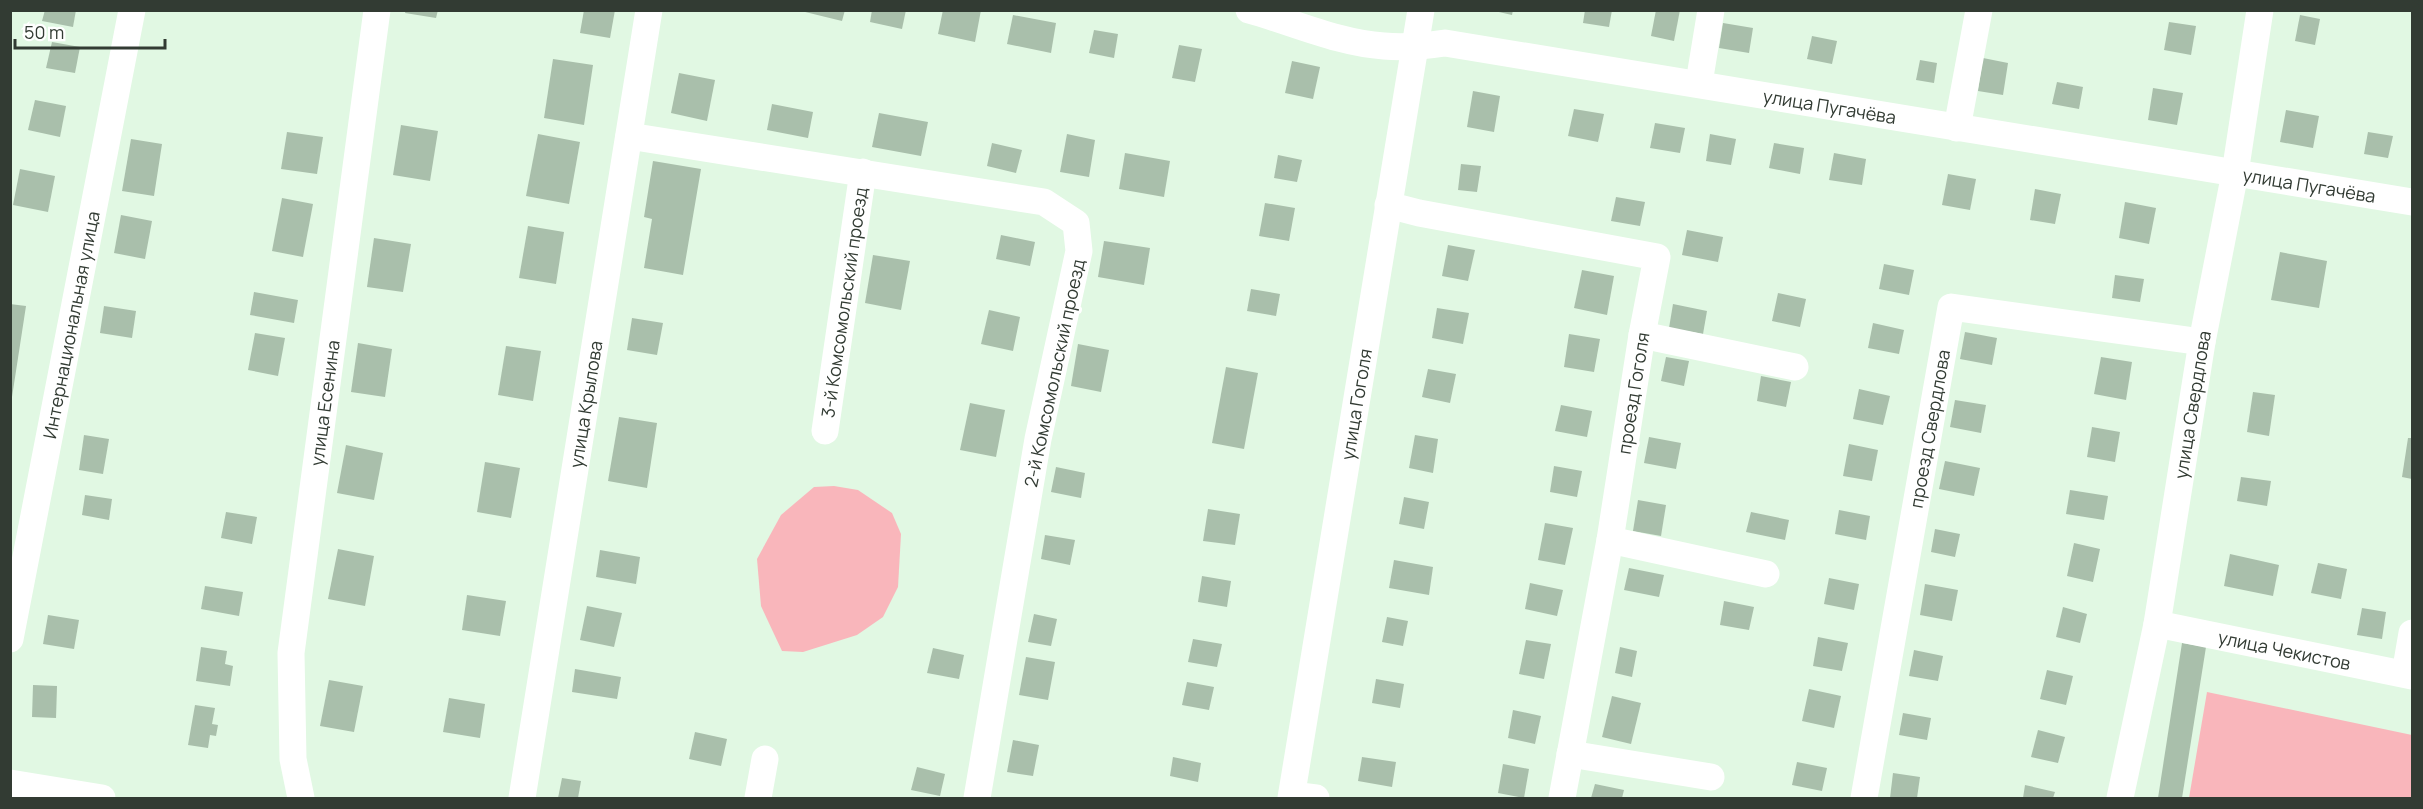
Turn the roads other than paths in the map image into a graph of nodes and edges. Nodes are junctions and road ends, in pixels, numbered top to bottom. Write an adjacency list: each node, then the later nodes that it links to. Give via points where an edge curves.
1 (132, 10): 25 (street, Интернациональная улица)
2 (377, 10): 33 (street, улица Есенина, via 291,653 293,759)
3 (649, 10): 12 (street, улица Крылова)
4 (1249, 10): 9 (street, улица Пугачёва, via 1352,41)
5 (1421, 10): 9 (street, улица Гоголя)
6 (1711, 10): 10 (street)
7 (1979, 10): 11 (street)
8 (2260, 10): 14 (street, улица Свердлова)
9 (1414, 47): 10 (street, улица Пугачёва, via 1445,43); 16 (street, улица Гоголя)
10 (1699, 83): 11 (street, улица Пугачёва)
11 (1957, 129): 14 (street, улица Пугачёва)
12 (629, 136): 13 (street, 2-й Комсомольский проезд); 34 (street, улица Крылова)
13 (863, 172): 20 (street, 3-й Комсомольский проезд); 36 (street, 2-й Комсомольский проезд, via 1044,202 1076,223 1079,251 1038,439)
14 (2235, 173): 15 (street, улица Пугачёва); 18 (street, улица Свердлова)
15 (2412, 202)
16 (1388, 205): 17 (street, проезд Гоголя, via 1657,257); 31 (street, улица Гоголя)
17 (1642, 335): 19 (street); 21 (street, проезд Гоголя)
18 (2202, 342): 23 (street, улица Свердлова); 38 (street, проезд Свердлова, via 1952,307)
19 (1795, 367)
20 (825, 431)
21 (1610, 540): 22 (street); 27 (street, проезд Гоголя)
22 (1766, 574)
23 (2157, 624): 26 (street, улица Чекистов); 39 (street, улица Свердлова)
24 (2412, 633): 26 (street)
25 (10, 639)
26 (2409, 675)
27 (1570, 754): 29 (street); 37 (street, проезд Гоголя)
28 (765, 759): 35 (street)
29 (1711, 777)
30 (10, 783): 32 (street)
31 (1300, 797)
32 (102, 798)
33 (301, 798)
34 (522, 798)
35 (758, 798)
36 (977, 798)
37 (1562, 798)
38 (1864, 798)
39 (2120, 798)

